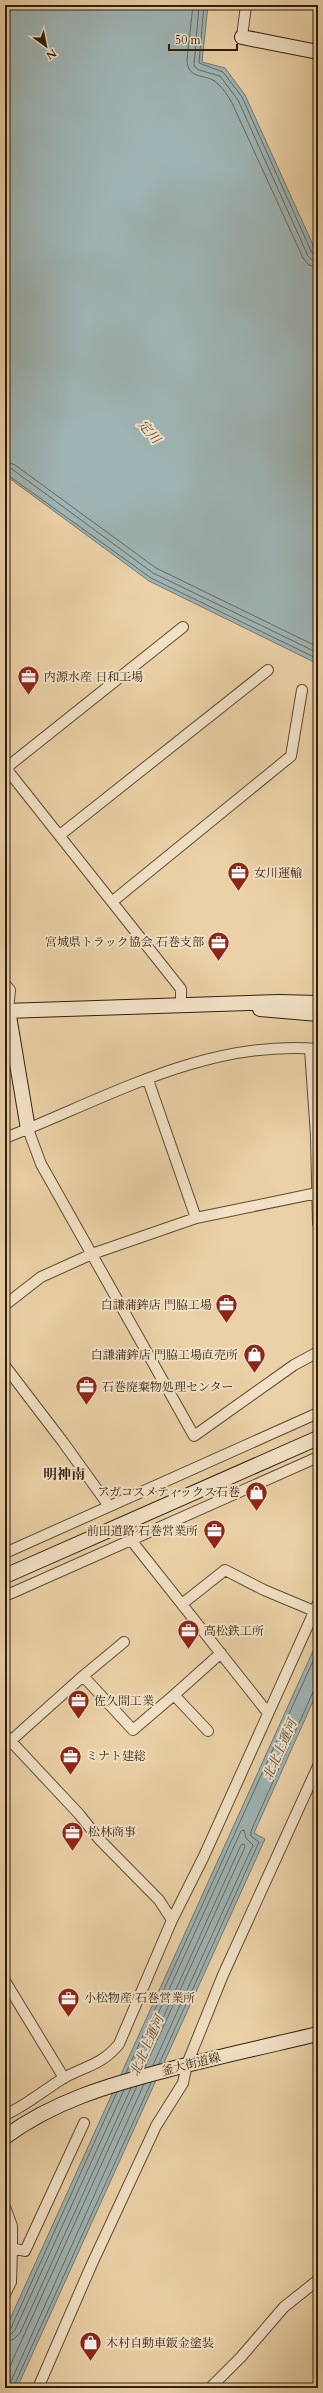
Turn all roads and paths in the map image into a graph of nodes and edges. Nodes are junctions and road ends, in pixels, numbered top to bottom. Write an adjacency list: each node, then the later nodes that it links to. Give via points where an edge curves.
1 (246, 5): 2 (street)
2 (242, 38): 3 (street)
3 (318, 52)
4 (183, 628): 7 (street)
5 (268, 670): 8 (street)
6 (302, 690): 9 (street, via 291,756)
7 (5, 768): 8 (street)
8 (60, 835): 9 (street)
9 (113, 901): 13 (street, via 181,989)
10 (5, 984): 14 (street, via 10,990)
11 (318, 1003): 12 (street)
12 (228, 1005): 13 (street); 15 (street)
13 (181, 1006): 14 (street)
14 (6, 1010): 18 (street)
15 (318, 1014)
16 (314, 1049): 17 (street, via 230,1054 190,1063); 20 (street)
17 (148, 1080): 18 (street); 21 (street)
18 (28, 1129): 19 (street); 23 (street, via 41,1164)
19 (5, 1138)
20 (317, 1193): 21 (street); 22 (street)
21 (196, 1218): 23 (street)
22 (318, 1223)
23 (92, 1254): 24 (street, via 41,1277); 25 (street, via 194,1436 294,1365)
24 (5, 1305)
25 (318, 1352)
26 (5, 1366): 30 (street, via 64,1442)
27 (318, 1413): 30 (street)
28 (318, 1438): 33 (street)
29 (318, 1457): 31 (street)
30 (109, 1506): 32 (street)
31 (131, 1540): 34 (street); 35 (street)
32 (5, 1553)
33 (5, 1576)
34 (5, 1596)
35 (182, 1604): 36 (street, via 225,1570 264,1590); 38 (street)
36 (316, 1607): 41 (street)
37 (124, 1642): 39 (street)
38 (221, 1653): 40 (street); 41 (street)
39 (83, 1676): 40 (street, via 133,1730); 43 (street)
40 (174, 1695): 42 (street)
41 (268, 1714): 45 (street)
42 (208, 1731)
43 (7, 1741): 45 (street, via 159,1900)
44 (318, 1766): 48 (street)
45 (172, 1920): 49 (street, via 119,2044 110,2056 100,2063)
46 (5, 1981): 49 (street)
47 (318, 2034): 48 (street, 釜大街道線)
48 (181, 2066): 52 (street, 釜大街道線, via 106,2086 49,2110); 57 (street, via 183,2083 156,2126)
49 (64, 2078): 50 (street)
50 (5, 2115)
51 (84, 2123): 54 (street, via 25,2251)
52 (5, 2137)
53 (5, 2207): 54 (street, via 12,2226)
54 (12, 2248): 56 (street, via 11,2282)
55 (318, 2280): 58 (street, via 284,2307)
56 (5, 2294)
57 (38, 2388)
58 (210, 2388)

